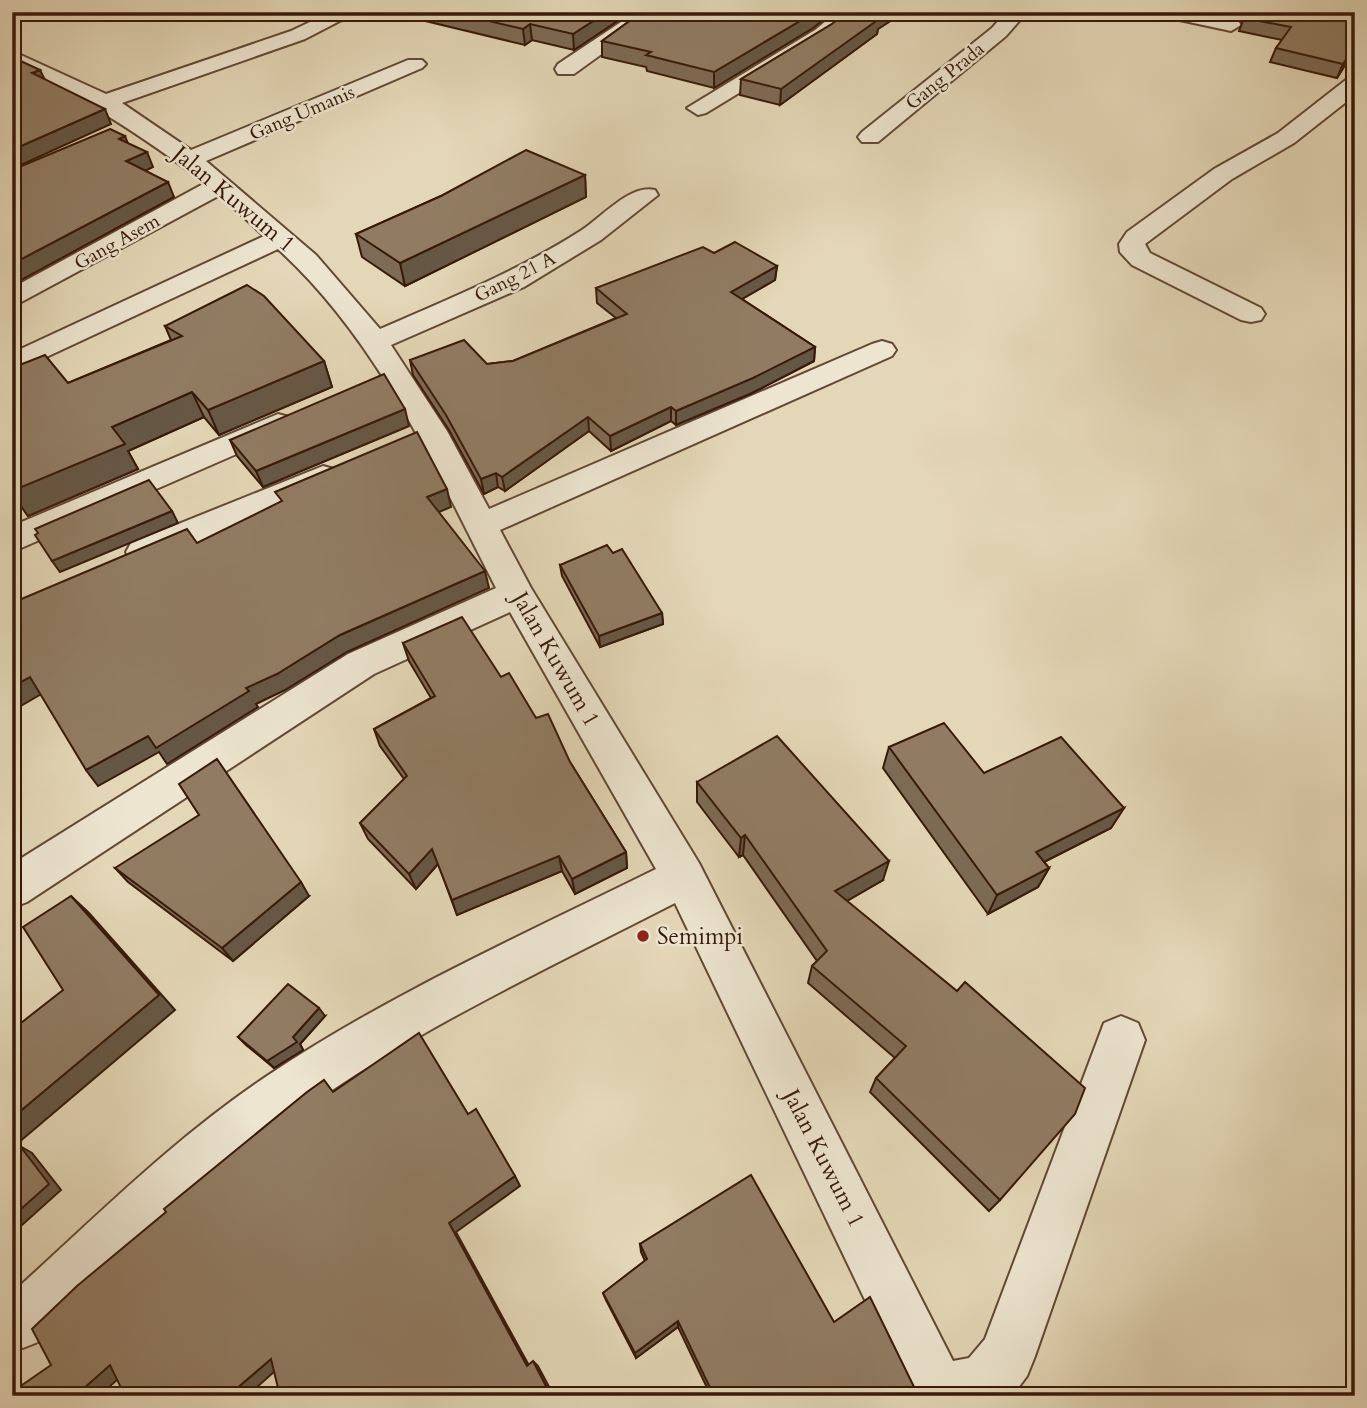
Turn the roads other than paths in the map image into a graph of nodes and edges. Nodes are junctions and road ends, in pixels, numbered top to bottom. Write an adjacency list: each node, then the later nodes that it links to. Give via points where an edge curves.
1 (347, 12): 12 (street)
2 (650, 12): 9 (street)
3 (849, 12): 11 (street, via 822,34)
4 (1017, 12): 13 (street, Gang Prada, via 999,32)
5 (1168, 12): 6 (street)
6 (1231, 25)
7 (12, 57): 12 (street, Jalan Kuwum 1)
8 (415, 64): 14 (street, Gang Umanis)
9 (566, 69)
10 (1355, 84): 19 (street, via 1286,138 1223,174 1132,244 1140,259)
11 (698, 108)
12 (119, 120): 14 (street, Jalan Kuwum 1)
13 (870, 137)
14 (188, 160): 15 (street, Jalan Kuwum 1)
15 (222, 184): 17 (street, Jalan Kuwum 1); 18 (street, Gang Asem)
16 (646, 195): 20 (street, Gang 21 A, via 592,235 514,281)
17 (281, 238): 20 (street, Jalan Kuwum 1, via 307,261); 22 (street)
18 (12, 299)
19 (1251, 314)
20 (375, 342): 25 (street, Jalan Kuwum 1, via 383,379)
21 (882, 350): 25 (street)
22 (12, 364)
23 (306, 412): 26 (street)
24 (346, 467): 27 (street)
25 (481, 525): 28 (street, Jalan Kuwum 1)
26 (12, 540)
27 (113, 565)
28 (517, 594): 29 (street, Jalan Kuwum 1); 30 (street, via 361,664)
29 (684, 877): 32 (street, via 389,1026 282,1095 188,1169); 33 (street, Jalan Kuwum 1)
30 (12, 888)
31 (1121, 1040): 33 (street, via 1007,1356 997,1375)
32 (23, 1320)
33 (941, 1394)

